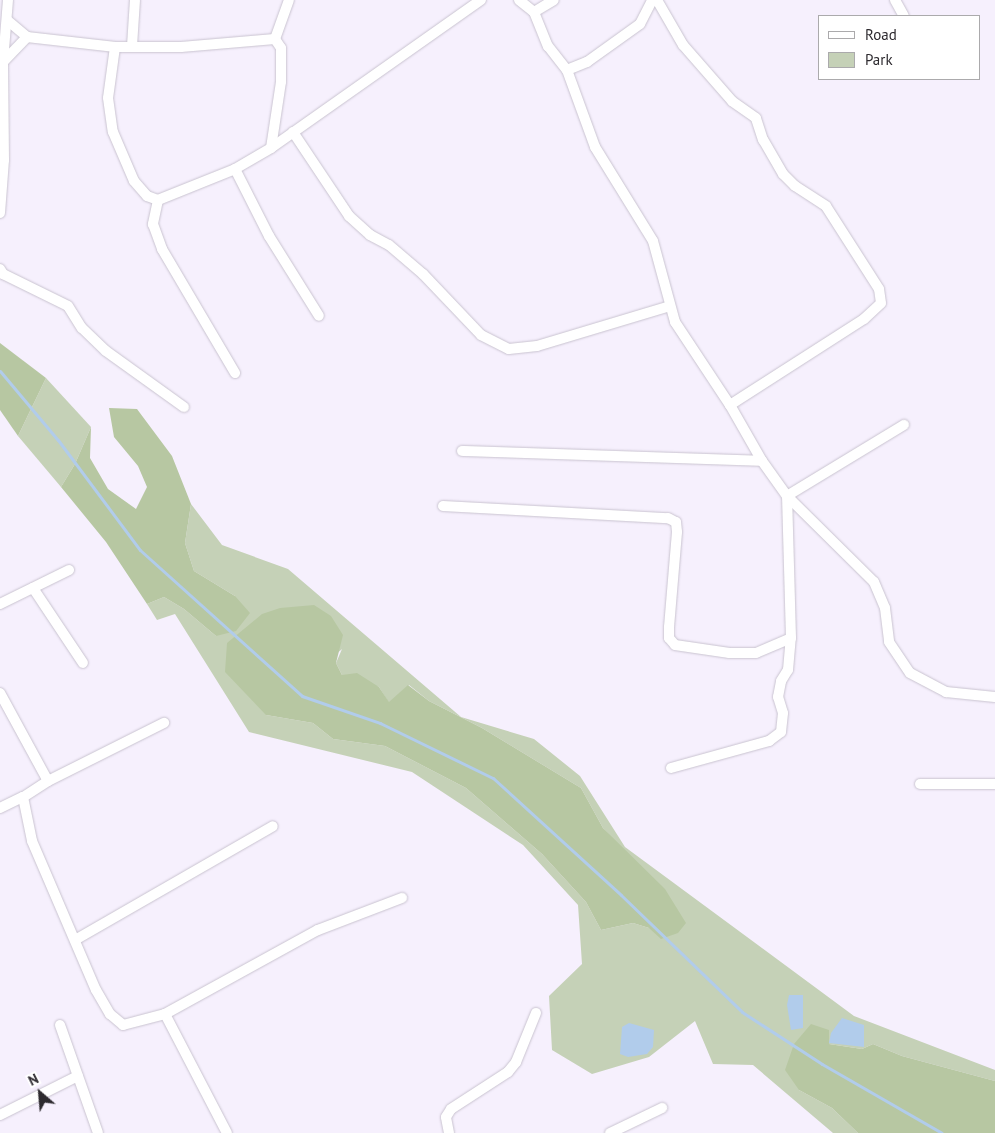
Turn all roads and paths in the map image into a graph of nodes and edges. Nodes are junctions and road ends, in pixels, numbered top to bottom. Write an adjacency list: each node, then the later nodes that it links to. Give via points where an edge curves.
1 (8, 0): 12 (street)
2 (135, 0): 15 (street)
3 (289, 0): 14 (street)
4 (481, 0): 19 (street)
5 (519, 0): 10 (street)
6 (554, 0): 10 (street)
7 (652, 0): 18 (street, via 640,24 587,62)
8 (657, 0): 29 (street, via 683,45 732,101 756,118 763,140 783,174 826,206 879,289 881,303 864,319)
9 (895, 0): 11 (street)
10 (534, 12): 18 (street, via 548,46)
11 (903, 15)
12 (7, 20): 13 (street); 17 (street)
13 (27, 37): 16 (street); 17 (street)
14 (275, 39): 15 (street, via 181,47); 20 (street, via 280,48 282,82)
15 (132, 46): 16 (street)
16 (115, 47): 23 (street, via 108,98 113,132 134,181 147,196)
17 (3, 62): 21 (street)
18 (567, 70): 26 (street, via 595,147 653,241)
19 (293, 132): 20 (street); 26 (street, via 349,216 370,236 389,245 423,274 481,335 509,349 537,346)
20 (271, 148): 22 (street)
21 (2, 159): 24 (street)
22 (235, 169): 23 (street); 27 (street, via 269,236)
23 (158, 200): 28 (street, via 153,224 162,249)
24 (0, 214)
25 (0, 269): 30 (street, via 3,274 68,306 82,328 106,352)
26 (670, 306): 29 (street, via 675,322)
27 (319, 316)
28 (235, 373)
29 (730, 405): 33 (street)
30 (184, 407)
31 (904, 425): 34 (street)
32 (462, 452): 33 (street)
33 (762, 461): 34 (street)
34 (787, 496): 39 (street); 42 (street, via 874,582 885,608 889,642 910,673 946,692)
35 (443, 506): 39 (street, via 668,518 676,522 677,532 669,628 669,638 675,645 729,653 756,653)
36 (69, 570): 37 (street)
37 (33, 588): 38 (street); 40 (street)
38 (0, 604)
39 (791, 638): 44 (street, via 788,670 781,681 778,697 783,713 781,732 769,740)
40 (83, 663)
41 (0, 693): 45 (street)
42 (995, 697)
43 (164, 723): 45 (street)
44 (671, 768)
45 (48, 781): 48 (street)
46 (920, 784): 47 (street)
47 (995, 784)
48 (23, 797): 49 (street); 52 (street, via 32,841)
49 (0, 808)
50 (273, 826): 52 (street)
51 (402, 898): 54 (street, via 318,930)
52 (74, 940): 54 (street, via 110,1014 123,1025)
53 (536, 1013): 61 (street, via 516,1062 508,1072 451,1109 446,1117)
54 (165, 1014): 60 (street)
55 (60, 1025): 56 (street)
56 (78, 1076): 58 (street); 59 (street)
57 (662, 1108): 62 (street)
58 (0, 1115)
59 (98, 1133)
60 (227, 1133)
61 (449, 1133)
62 (610, 1133)

